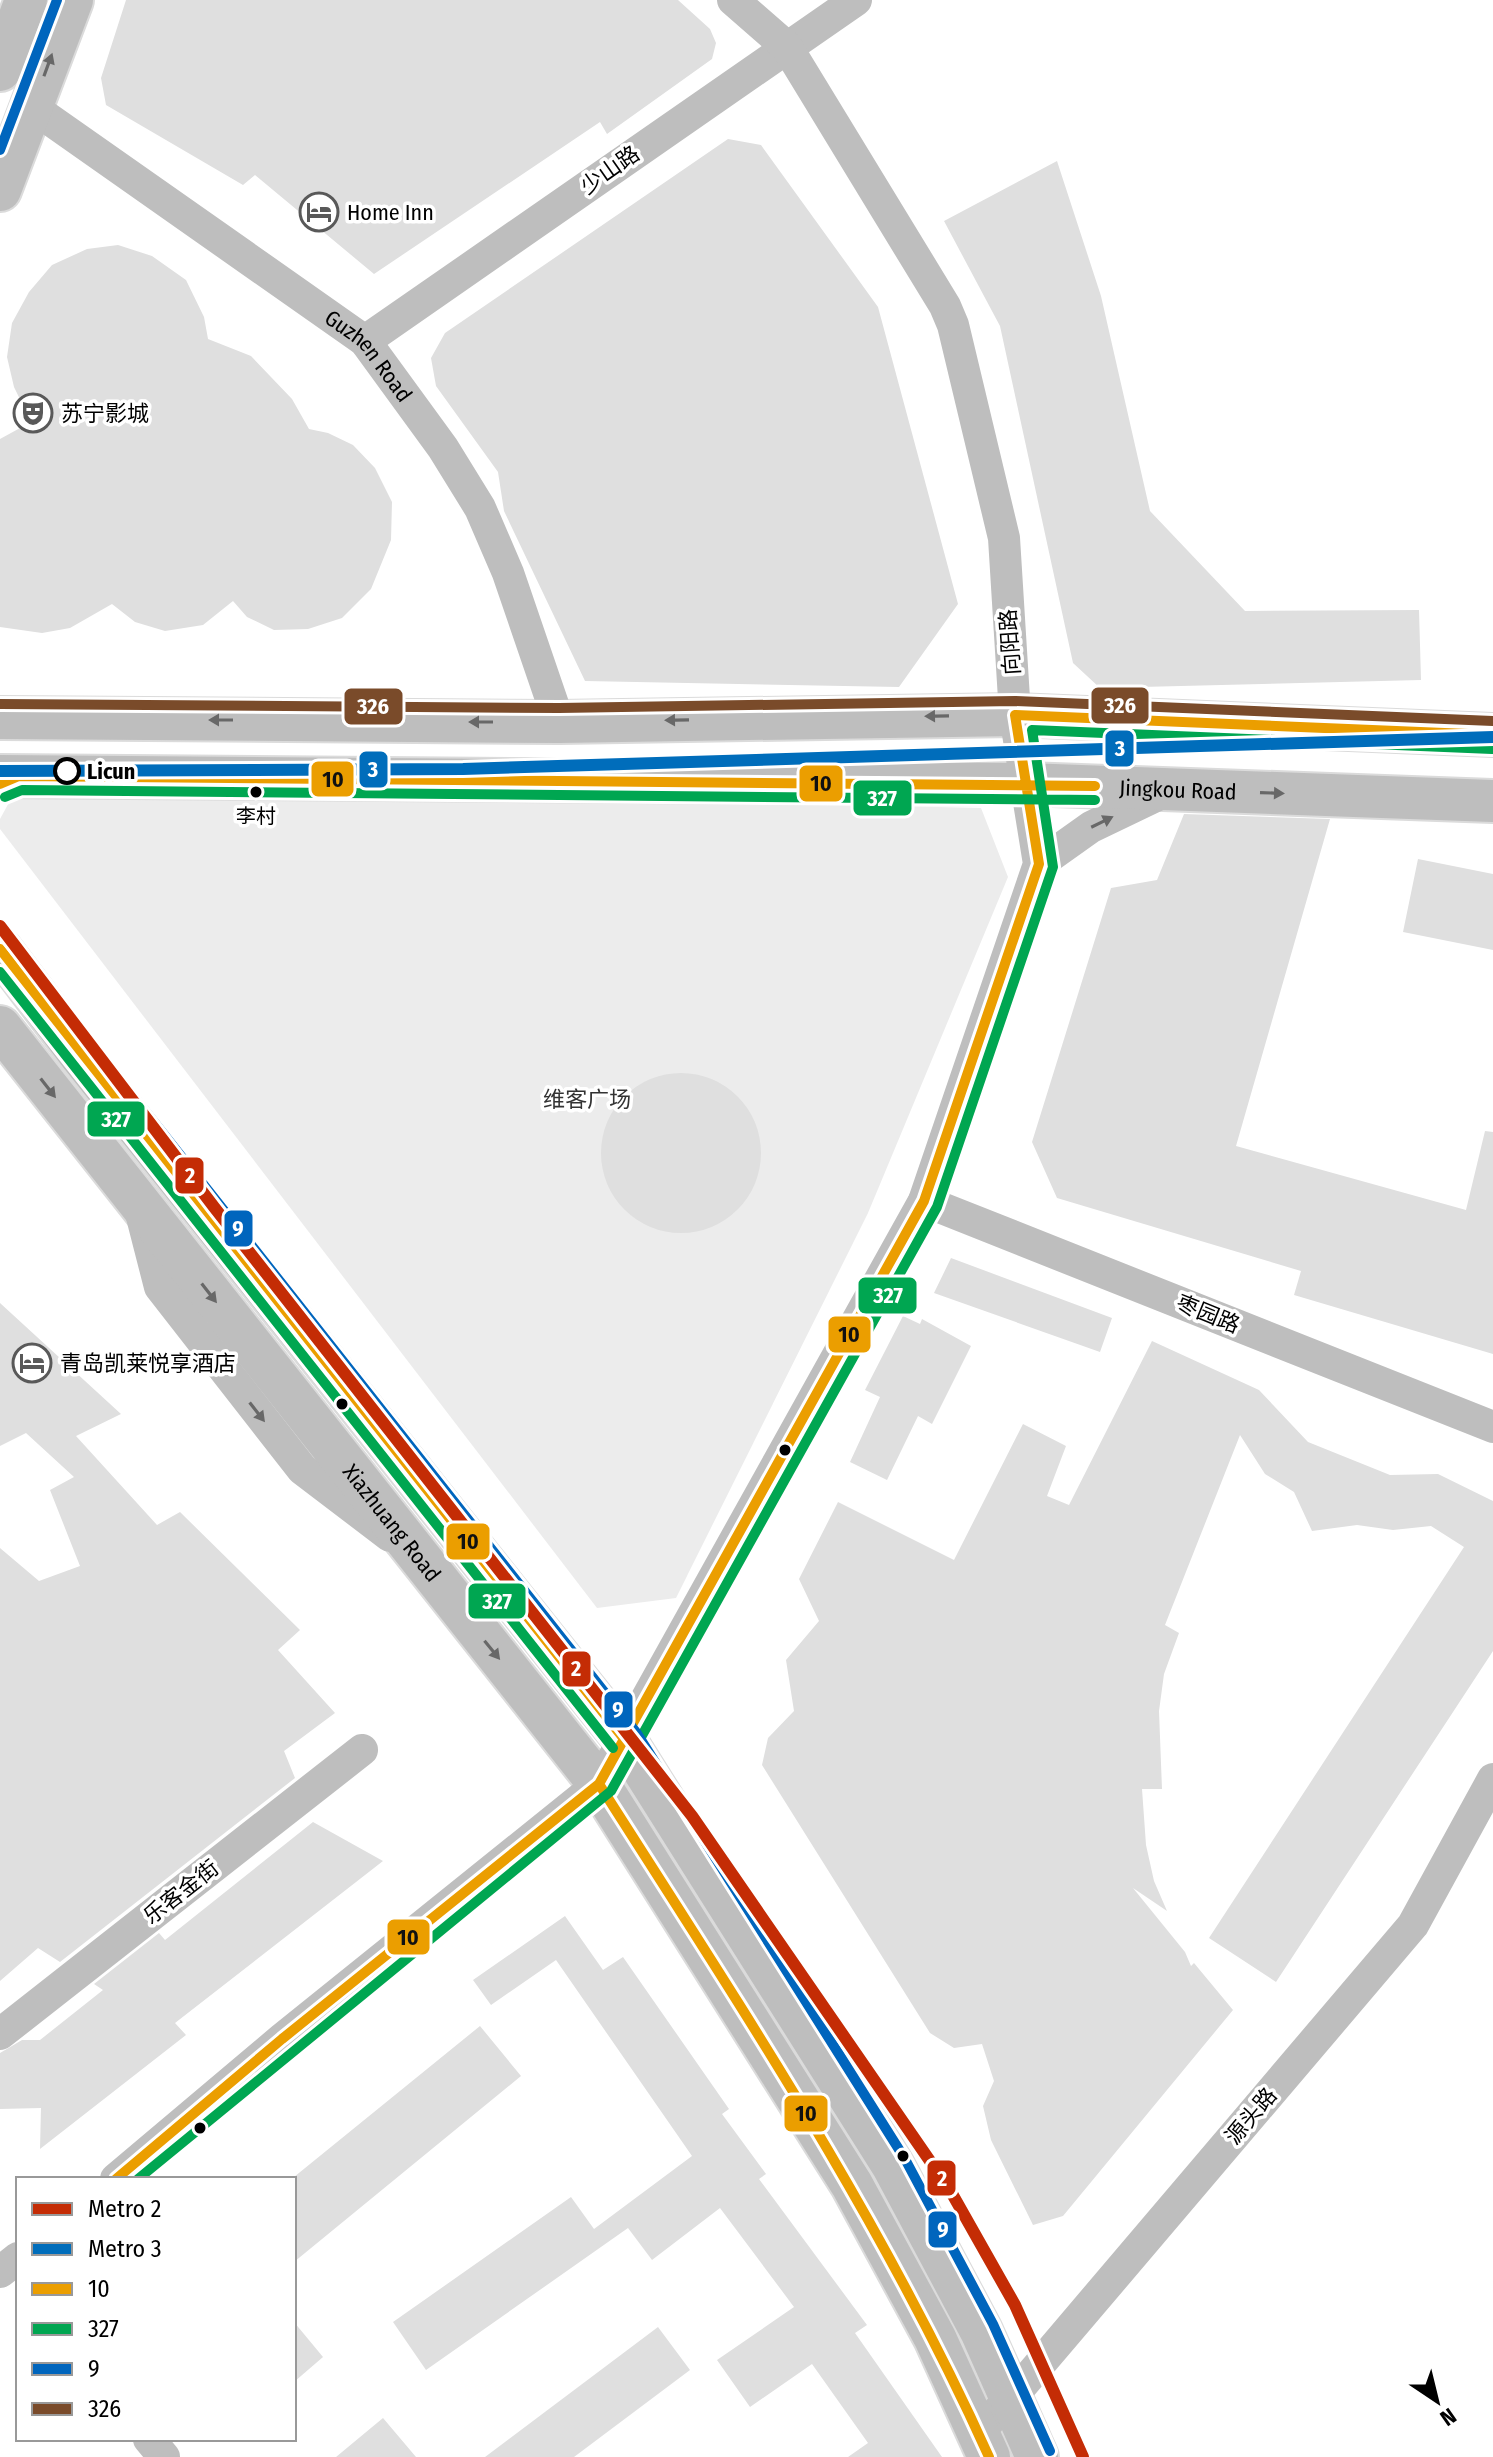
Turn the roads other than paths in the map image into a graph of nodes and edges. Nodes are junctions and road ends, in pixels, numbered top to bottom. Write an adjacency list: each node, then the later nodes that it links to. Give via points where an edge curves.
1 (26, 0): 6 (main road)
2 (72, 0): 7 (main road, one-way to 2)
3 (733, 0): 5 (street, 向阳路)
4 (856, 0): 5 (street, 少山路)
5 (787, 47): 9 (street, 少山路); 10 (street, 向阳路, via 953,325 1004,538)
6 (0, 70)
7 (32, 107): 8 (main road); 9 (street, Guzhen Road)
8 (0, 190)
9 (365, 341): 12 (street, Guzhen Road, via 480,508)
10 (1015, 715): 12 (main road, one-way to 12); 13 (main road); 15 (street, 向阳路)
11 (0, 718): 12 (main road, one-way to 11)
12 (559, 722)
13 (1493, 735)
14 (6, 779): 15 (main road, Jingkou Road)
15 (1026, 784): 16 (main road, Jingkou Road); 18 (street, 向阳路)
16 (1170, 789): 17 (main road, Jingkou Road, one-way to 17); 18 (street, one-way to 16, via 1091,827)
17 (1493, 801)
18 (1039, 864): 21 (street, 向阳路)
19 (0, 949): 23 (main road)
20 (0, 1027): 26 (main road, Xiazhuang Road, one-way to 26)
21 (924, 1201): 22 (street, 枣园路); 23 (street, 向阳路)
22 (1493, 1427)
23 (624, 1739): 26 (street, 向阳路); 29 (main road, via 893,2166)
24 (362, 1750): 27 (street, 乐客金街)
25 (1493, 1779): 29 (street, 源头路, via 1413,1925)
26 (599, 1784): 28 (street); 31 (main road, Xiazhuang Road, via 852,2185 935,2338)
27 (0, 2034)
28 (118, 2177)
29 (1011, 2398): 31 (street, 源头路); 33 (main road)
30 (151, 2441): 32 (street)
31 (984, 2444)
32 (164, 2457)
33 (1037, 2457)

